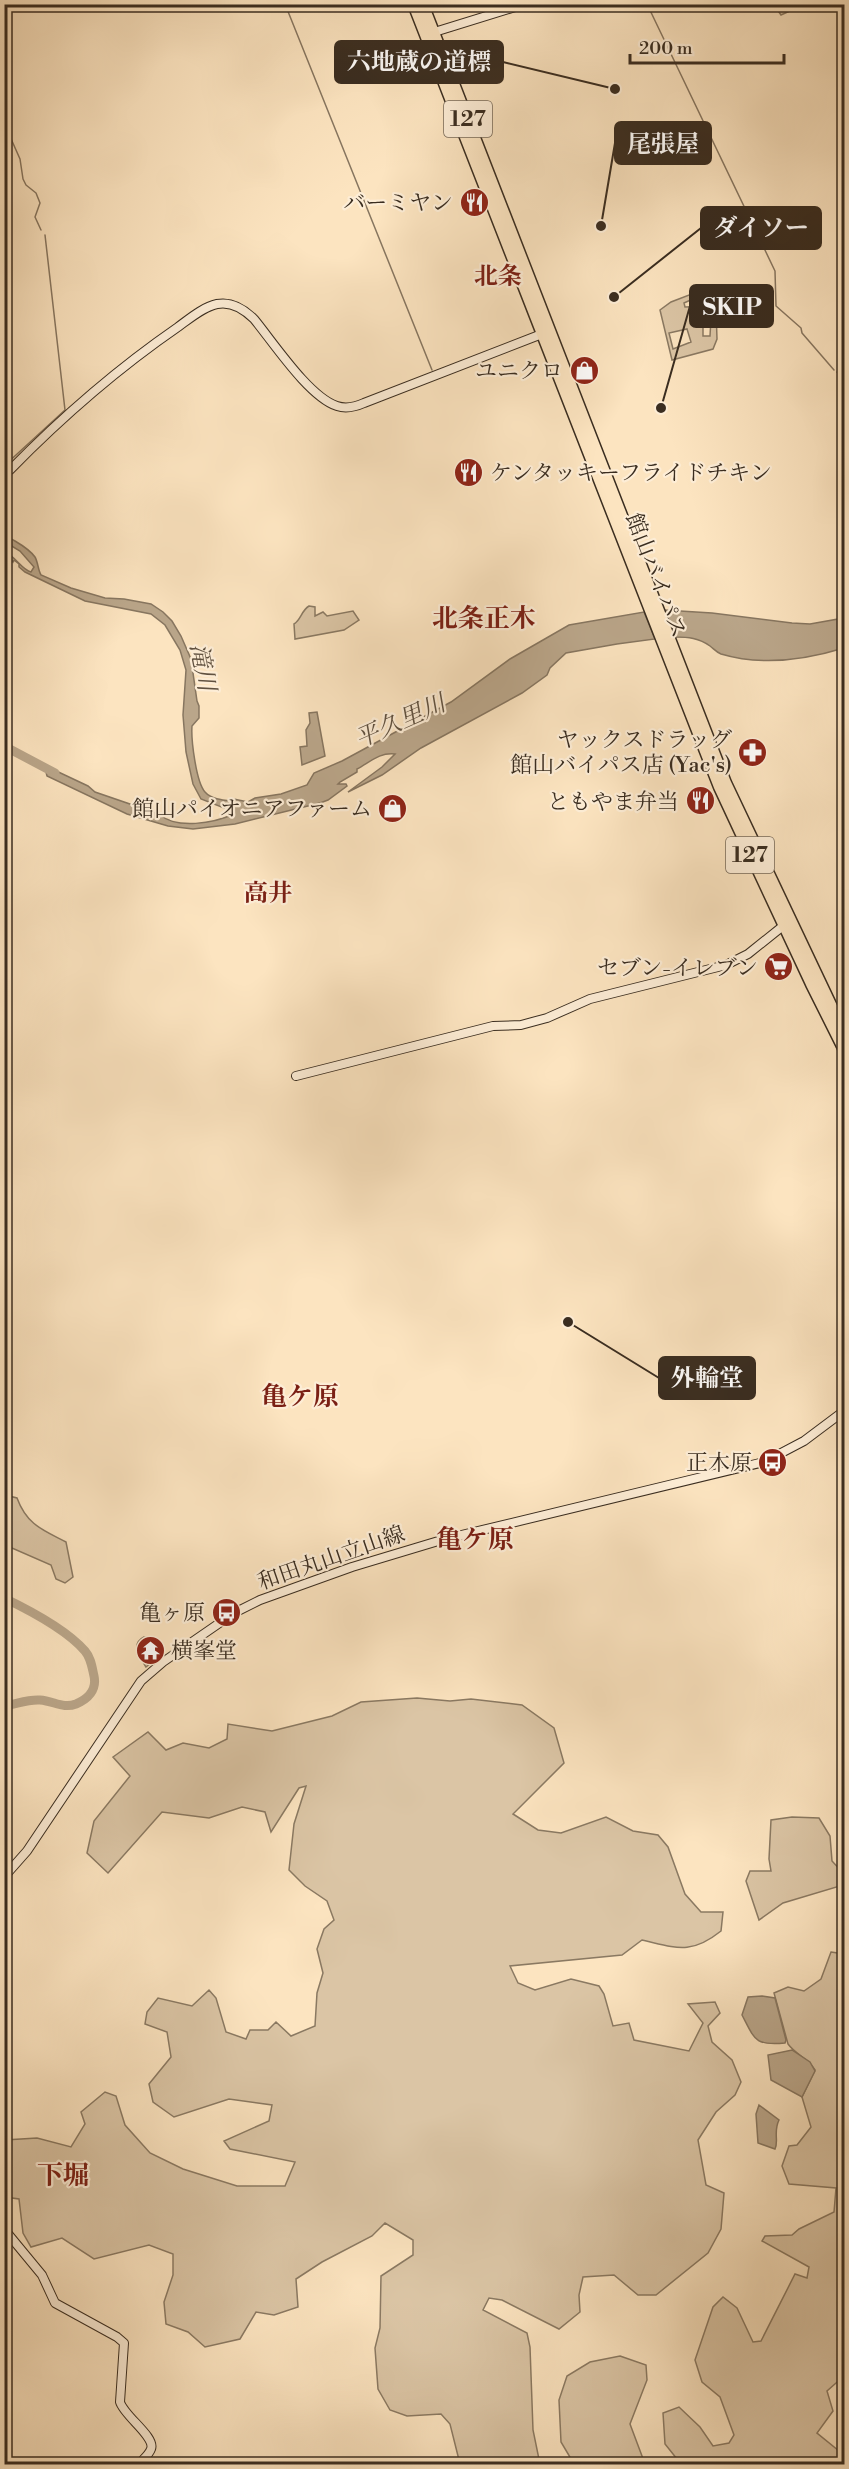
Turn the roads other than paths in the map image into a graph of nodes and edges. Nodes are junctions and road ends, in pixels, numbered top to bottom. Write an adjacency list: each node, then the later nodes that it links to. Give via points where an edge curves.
1 (413, 4): 4 (highway, 館山バイパス / 127)
2 (423, 4): 4 (highway, 館山バイパス / 127)
3 (525, 4): 4 (street)
4 (430, 33): 5 (highway, 館山バイパス / 127)
5 (546, 333): 6 (street, via 364,404 343,407 326,401 311,388 249,314 234,305 216,304 155,342); 7 (highway, 館山バイパス / 127, via 719,787)
6 (4, 472)
7 (787, 923): 8 (highway, 館山バイパス / 127); 9 (highway, 館山バイパス / 127); 10 (street, via 748,954 726,965 590,999 521,1025 493,1026)
8 (844, 1032)
9 (844, 1050)
10 (296, 1076)
11 (844, 1411): 12 (street, 和田丸山立山線, via 804,1441 764,1462 414,1547 281,1592 234,1613 141,1681 27,1851)
12 (4, 1877)
13 (4, 2229): 14 (street, via 42,2275 55,2303 124,2343 120,2402 152,2445)
14 (138, 2464)

